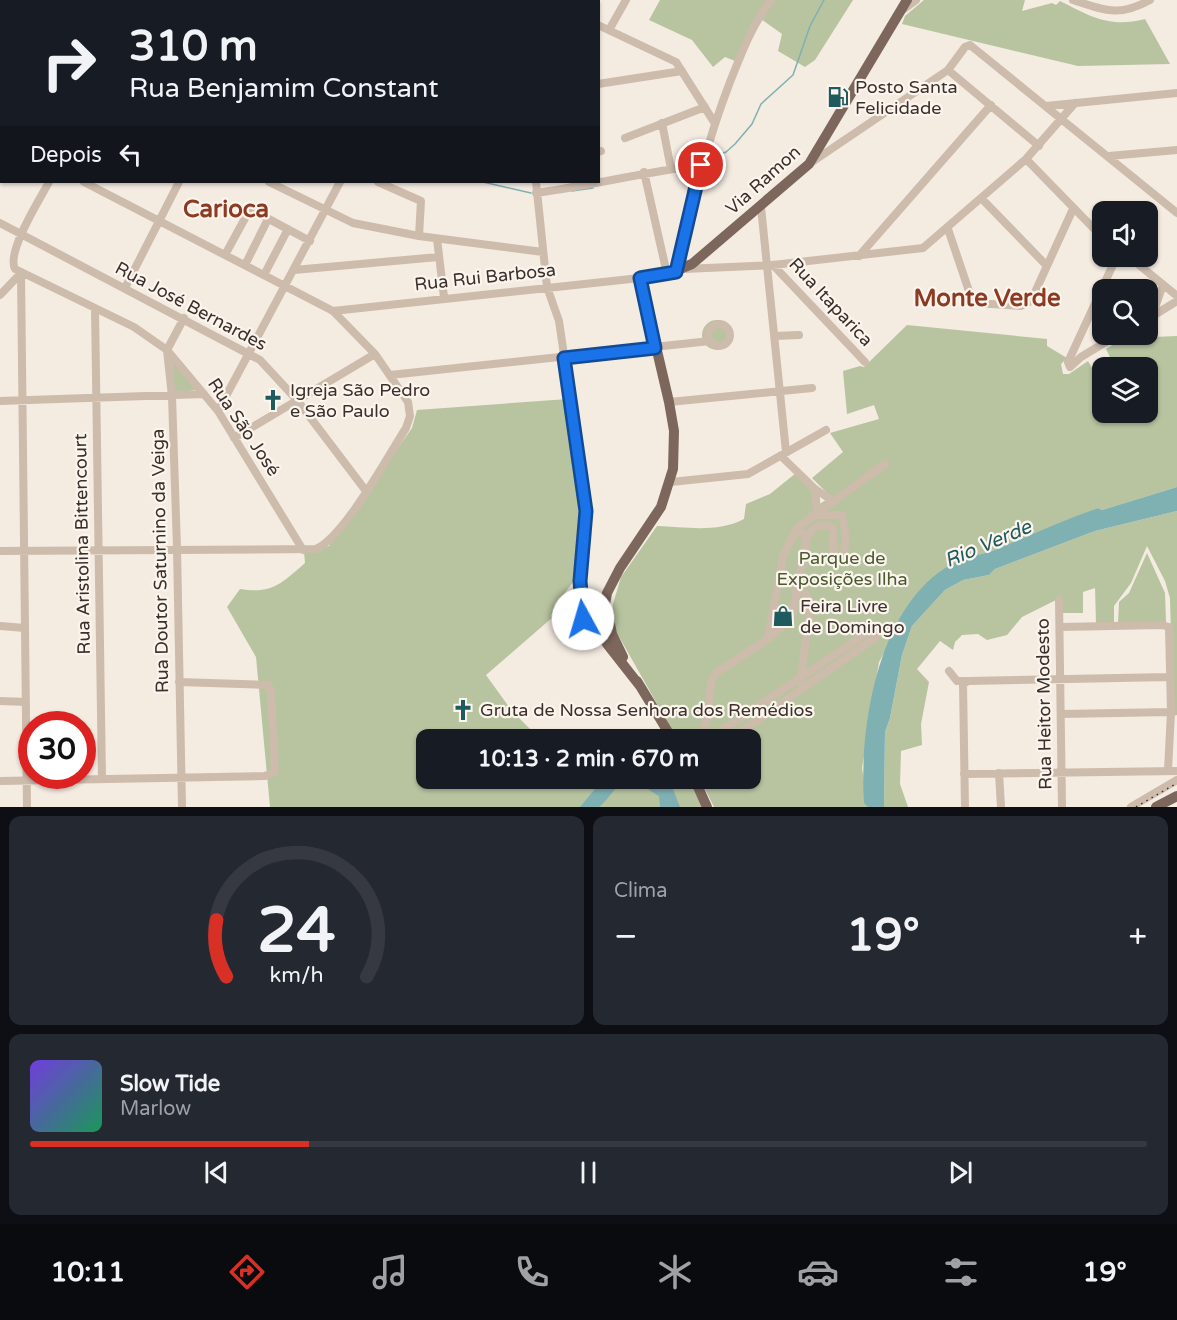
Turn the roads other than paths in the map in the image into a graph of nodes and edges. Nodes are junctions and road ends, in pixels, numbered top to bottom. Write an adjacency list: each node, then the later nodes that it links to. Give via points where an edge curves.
1 (626, 0): 9 (street)
2 (771, 0): 19 (street, via 756,20)
3 (907, 0): 7 (main road, Via Ramon)
4 (916, 0): 7 (street)
5 (1073, 0): 6 (street, via 1114,12 1136,8)
6 (1150, 0)
7 (899, 13): 26 (main road, Via Ramon)
8 (600, 26): 9 (street)
9 (609, 30): 11 (street, via 672,59)
10 (948, 70): 15 (street); 16 (street, via 965,47 973,46); 26 (street)
11 (682, 71): 12 (street); 17 (street)
12 (600, 84)
13 (1177, 93): 14 (street)
14 (1075, 103): 16 (street); 18 (street)
15 (991, 105): 22 (street); 55 (street)
16 (1046, 106): 18 (street)
17 (705, 107): 19 (street); 20 (street)
18 (1063, 119): 22 (street); 24 (street)
19 (714, 122): 27 (street)
20 (662, 123): 21 (street); 28 (street)
21 (625, 138)
22 (1039, 146): 25 (street)
23 (1177, 150): 24 (street)
24 (1109, 156): 42 (street)
25 (1026, 159): 38 (street); 40 (street)
26 (809, 164): 39 (main road, Via Ramon)
27 (701, 165): 28 (street); 62 (street)
28 (671, 169): 29 (street)
29 (644, 172): 37 (street, via 584,187); 62 (street)
30 (48, 183): 49 (street)
31 (86, 183): 44 (street)
32 (178, 183): 44 (street)
33 (271, 183): 41 (street)
34 (339, 183): 41 (street)
35 (380, 183): 50 (street, via 419,200 423,209)
36 (536, 183): 37 (street)
37 (536, 193): 53 (street)
38 (982, 199): 48 (street); 59 (street)
39 (761, 207): 58 (street); 62 (main road, Via Ramon)
40 (1073, 209): 46 (street); 59 (street)
41 (325, 211): 50 (street, via 353,223); 52 (street)
42 (1177, 213)
43 (268, 219): 47 (street); 54 (street, via 252,209 246,212); 57 (street)
44 (160, 220): 54 (street); 69 (street)
45 (0, 223): 49 (street, Rua José Bernardes)
46 (1092, 227)
47 (288, 229): 52 (street); 64 (street)
48 (948, 229): 55 (street, via 927,246); 59 (street, via 970,298 976,303 1027,304)
49 (21, 235): 63 (street, via 12,259); 69 (street, Rua José Bernardes)
50 (418, 236): 51 (street)
51 (437, 238): 53 (street); 56 (street)
52 (310, 241): 61 (street)
53 (543, 252): 68 (street)
54 (225, 255): 57 (street)
55 (859, 256): 58 (street)
56 (438, 257): 61 (street); 72 (street)
57 (245, 265): 64 (street)
58 (770, 265): 62 (street); 81 (street); 89 (street, Rua Itaparica)
59 (1047, 266)
60 (1141, 267): 66 (street)
61 (294, 270): 67 (street)
62 (675, 272): 65 (main road)
63 (21, 273): 70 (street); 75 (street, Rua São José); 100 (street)
64 (264, 275): 67 (street)
65 (640, 278): 68 (street, Rua Rui Barbosa); 84 (main road)
66 (1163, 285): 71 (street); 73 (street)
67 (286, 286): 76 (street); 86 (street)
68 (547, 287): 72 (street, Rua Rui Barbosa); 88 (street, via 559,321)
69 (125, 288): 79 (street, Rua José Bernardes)
70 (0, 296)
71 (1177, 296)
72 (444, 297): 76 (street, Rua Rui Barbosa)
73 (1158, 298)
74 (1177, 301): 77 (street)
75 (95, 309): 85 (street, Rua São José, via 134,327); 97 (street, Rua Aristolina Bittencourt)
76 (333, 311): 87 (street)
77 (1158, 313)
78 (1092, 316): 83 (street, via 1072,362)
79 (184, 318): 85 (street); 86 (street, Rua José Bernardes)
80 (799, 335): 81 (street)
81 (775, 336): 94 (street)
82 (710, 341): 84 (street)
83 (1101, 345)
84 (655, 348): 88 (street); 101 (main road)
85 (167, 350): 90 (street, Rua São José); 91 (street, Rua Doutor Saturnino da Veiga)
86 (250, 353): 98 (street, Rua José Bernardes); 102 (street)
87 (375, 354): 92 (street); 98 (street)
88 (564, 358): 92 (street); 125 (street, via 586,504 581,607 590,634)
89 (865, 362)
90 (183, 368): 91 (street, via 177,367); 95 (street, Rua São José)
91 (170, 374): 96 (street, Rua Doutor Saturnino da Veiga)
92 (390, 375): 109 (street, via 409,405 406,428)
93 (812, 388): 94 (street)
94 (781, 389): 101 (street); 105 (street)
95 (204, 394): 96 (street); 102 (street, Rua São José)
96 (172, 396): 97 (street); 115 (street, Rua Doutor Saturnino da Veiga)
97 (97, 399): 100 (street); 114 (street, Rua Aristolina Bittencourt)
98 (297, 399): 104 (street); 109 (street, Rua José Bernardes)
99 (0, 401): 100 (street)
100 (21, 401): 117 (street)
101 (669, 402): 107 (main road, via 675,444)
102 (218, 411): 104 (street, Rua São José)
103 (826, 430): 105 (street)
104 (234, 438): 118 (street, Rua São José)
105 (784, 454): 107 (street, via 742,476); 108 (street)
106 (885, 465): 110 (street)
107 (671, 482): 125 (main road, via 657,516 615,578 609,599)
108 (815, 489): 110 (street); 111 (street)
109 (366, 491): 118 (street, via 329,540 316,549)
110 (832, 501): 111 (street)
111 (814, 513): 112 (street); 113 (street, via 842,515 845,551 840,560 833,559 833,528 826,525 811,531)
112 (797, 528): 113 (street); 124 (street, via 783,556 774,615)
113 (806, 542): 119 (street)
114 (98, 548): 115 (street); 117 (street); 147 (street, Rua Aristolina Bittencourt)
115 (177, 548): 118 (street); 130 (street, Rua Doutor Saturnino da Veiga)
116 (0, 550): 117 (street)
117 (25, 550): 122 (street)
118 (303, 550)
119 (796, 588): 124 (street, via 788,622); 131 (street, via 811,604)
120 (1059, 600): 123 (street, Rua Heitor Modesto)
121 (0, 626): 122 (street)
122 (25, 627): 133 (street)
123 (1060, 627): 127 (street, via 1167,626); 128 (street, Rua Heitor Modesto)
124 (765, 641): 138 (street, via 712,679)
125 (612, 646): 137 (main road)
126 (949, 671): 129 (street, via 957,681)
127 (1170, 677): 128 (street); 135 (street)
128 (1060, 679): 129 (street); 136 (street, Rua Heitor Modesto)
129 (968, 681): 144 (street, via 962,688)
130 (179, 682): 145 (street, Rua Doutor Saturnino da Veiga); 145 (street, via 268,685 272,691 275,772 266,776)
131 (800, 685): 131 (street, via 875,638 876,630 868,632); 139 (street); 140 (street)
132 (0, 701): 133 (street)
133 (26, 702): 134 (street)
134 (26, 711)
135 (1171, 712): 136 (street); 141 (street)
136 (1062, 714): 142 (street, Rua Heitor Modesto)
137 (666, 729)
138 (704, 729)
139 (726, 729)
140 (743, 729)
141 (1173, 771): 142 (street)
142 (1062, 772): 143 (street); 159 (street, Rua Heitor Modesto)
143 (999, 773): 144 (street); 158 (street)
144 (964, 774): 157 (street)
145 (182, 777): 147 (street); 155 (street, Rua Doutor Saturnino da Veiga)
146 (96, 779): 147 (street)
147 (102, 779)
148 (18, 780): 150 (street)
149 (1177, 780): 160 (street)
150 (0, 781)
151 (27, 789): 154 (street)
152 (699, 789): 156 (main road)
153 (1177, 796): 161 (main road)
154 (27, 807)
155 (182, 807)
156 (708, 807)
157 (965, 807)
158 (1001, 807)
159 (1062, 807)
160 (1131, 807)
161 (1156, 807)

